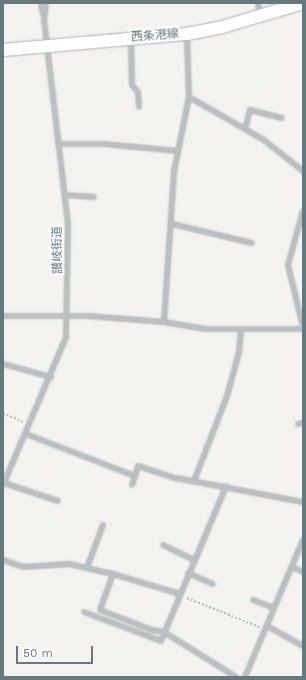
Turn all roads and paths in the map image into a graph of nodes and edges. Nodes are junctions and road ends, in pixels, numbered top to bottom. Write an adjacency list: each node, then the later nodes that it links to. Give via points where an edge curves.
1 (42, 3): 6 (street)
2 (46, 3): 6 (street, 讃岐街道)
3 (258, 3): 5 (street)
4 (303, 3): 5 (main road, 西条港線)
5 (261, 16): 7 (main road, 西条港線)
6 (44, 20): 9 (street, 讃岐街道)
7 (187, 34): 8 (main road, 西条港線); 11 (street)
8 (131, 38): 9 (main road, 西条港線); 12 (street, via 132,85 138,92)
9 (47, 45): 10 (main road, 西条港線); 15 (street, 讃岐街道)
10 (3, 50)
11 (189, 97): 14 (street); 16 (street)
12 (139, 107)
13 (282, 118): 14 (street, via 250,110)
14 (244, 129): 17 (street)
15 (58, 144): 16 (street, via 104,144); 18 (street, 讃岐街道)
16 (178, 151): 21 (street, via 174,172)
17 (303, 169)
18 (64, 195): 19 (street); 24 (street, 讃岐街道, via 68,231)
19 (94, 197)
20 (303, 211): 26 (street, via 288,265)
21 (172, 224): 22 (street); 25 (street)
22 (252, 243)
23 (3, 316): 24 (street)
24 (67, 317): 25 (street, via 88,316); 31 (street, 讃岐街道, via 66,336)
25 (164, 322): 28 (street, via 205,329)
26 (303, 323): 27 (street)
27 (296, 328): 28 (street); 29 (street)
28 (241, 329): 38 (street, via 239,352 227,396)
29 (303, 329)
30 (3, 364): 31 (street)
31 (50, 377): 35 (street, 讃岐街道)
32 (3, 413): 35 (path)
33 (303, 423): 34 (street)
34 (298, 424)
35 (29, 425): 36 (street, 讃岐街道)
36 (26, 434): 37 (street); 39 (street, 讃岐街道)
37 (135, 476): 38 (street, via 138,466); 40 (street)
38 (194, 481): 41 (street)
39 (3, 484): 42 (street)
40 (132, 485)
41 (226, 486): 43 (street); 48 (street)
42 (58, 501)
43 (303, 502)
44 (103, 525): 50 (street)
45 (303, 540): 49 (street)
46 (164, 546): 48 (street)
47 (3, 560): 50 (street, via 23,567 69,564)
48 (194, 560): 53 (street)
49 (292, 567): 51 (street); 57 (street)
50 (87, 568): 52 (street)
51 (303, 572)
52 (113, 574): 55 (street); 60 (street, via 100,610 152,630)
53 (188, 574): 54 (street); 55 (street)
54 (212, 584)
55 (180, 594): 59 (path, via 228,616 238,617); 60 (street)
56 (253, 600): 57 (street)
57 (274, 608): 59 (street)
58 (84, 612): 60 (street, via 160,641)
59 (266, 628): 61 (street); 63 (street)
60 (164, 632): 62 (street)
61 (303, 646)
62 (236, 677)
63 (245, 677)

